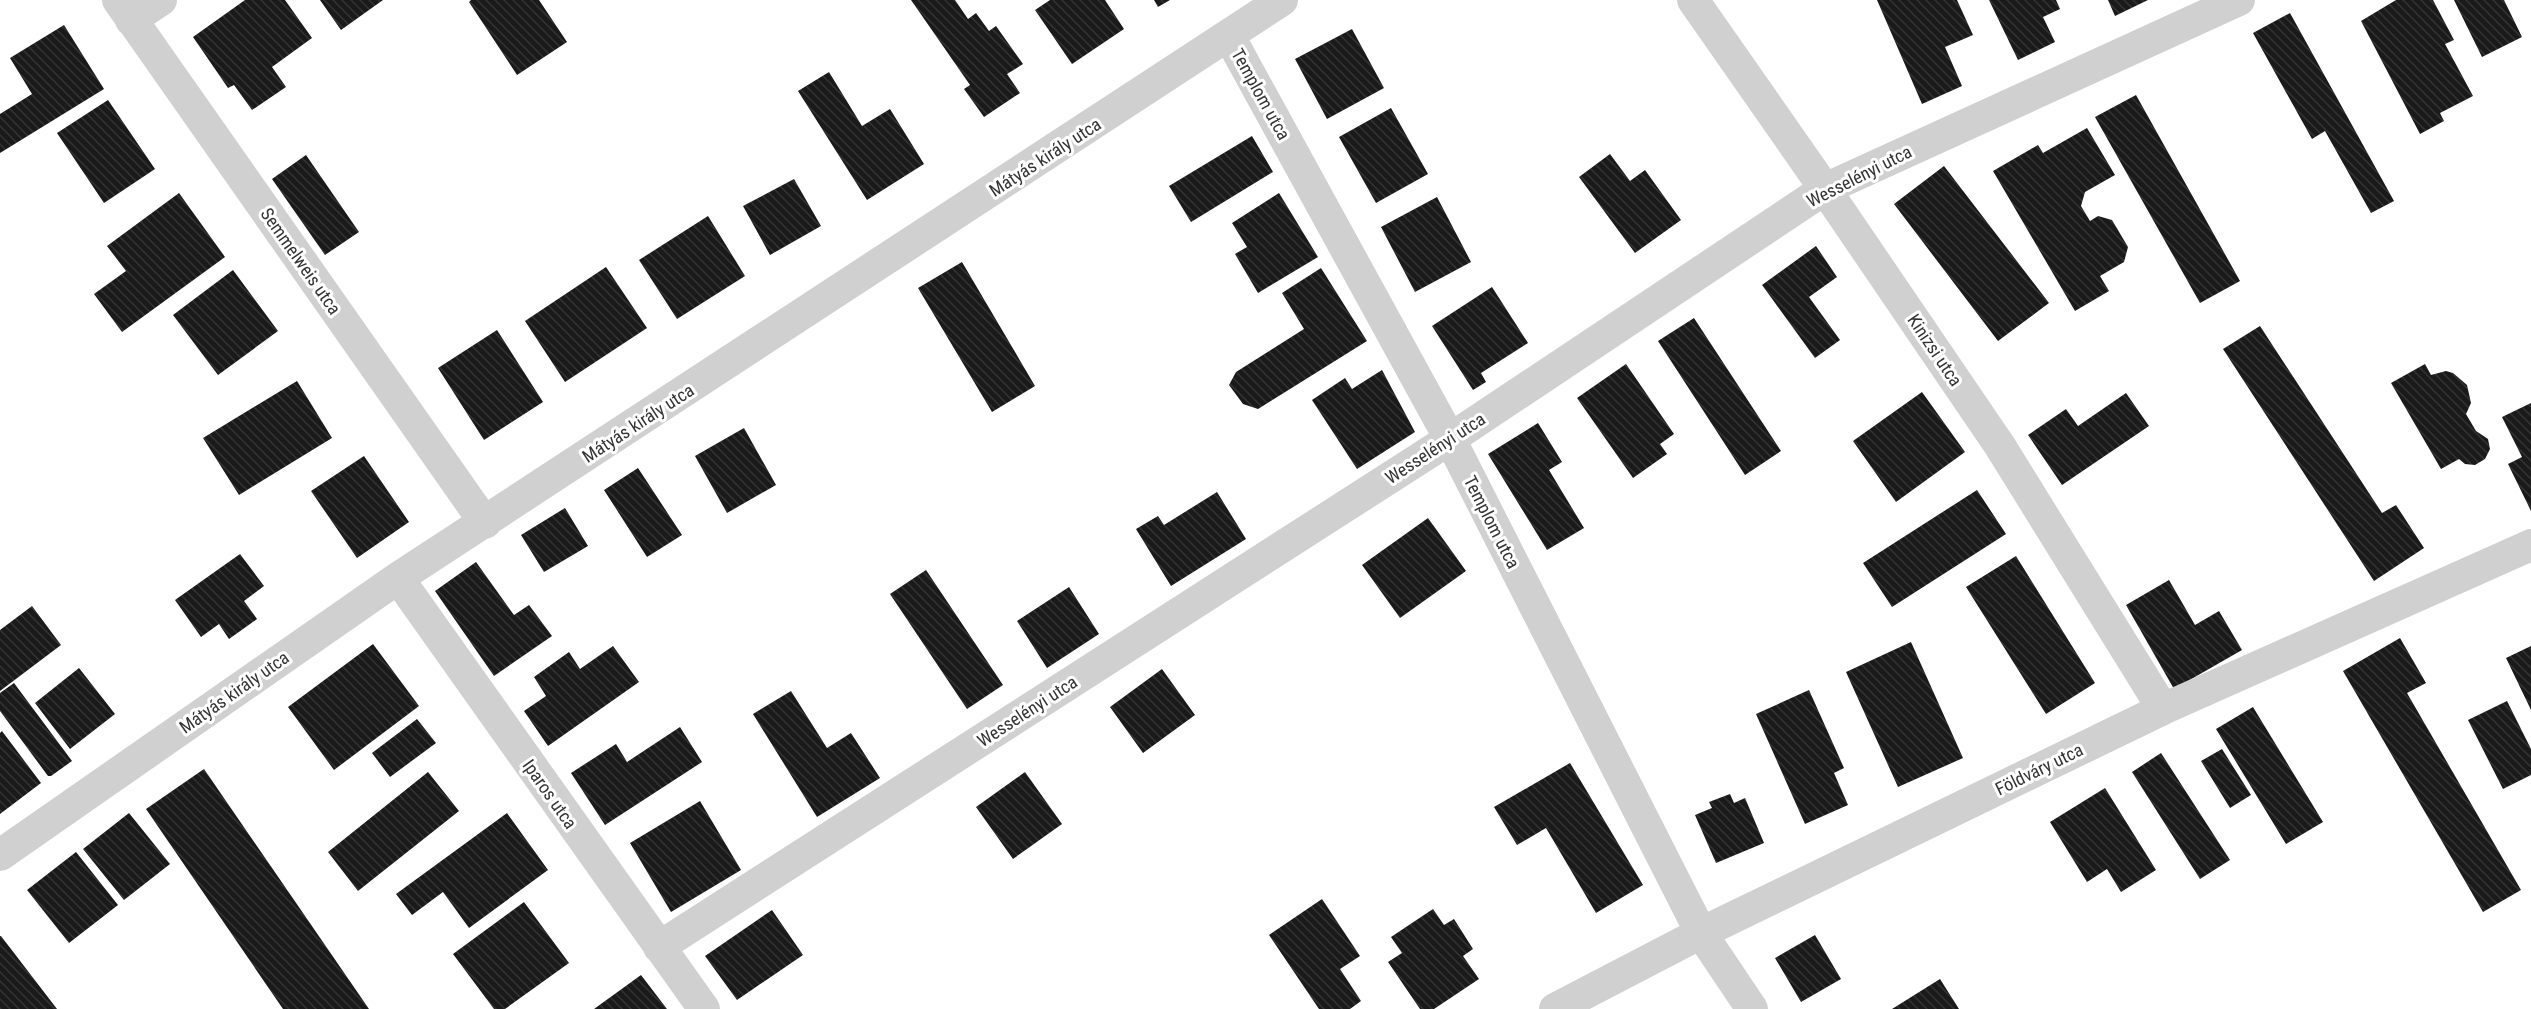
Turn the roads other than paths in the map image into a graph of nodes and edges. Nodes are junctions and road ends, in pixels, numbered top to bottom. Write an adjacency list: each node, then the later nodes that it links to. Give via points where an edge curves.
1 (161, 0): 5 (street)
2 (1282, 0): 6 (street, Mátyás király utca)
3 (1693, 0): 7 (street, Kinizsi utca)
4 (2239, 0): 7 (street, Wesselényi utca)
5 (124, 10): 9 (street, Semmelweis utca)
6 (1229, 36): 8 (street, Templom utca); 9 (street, Mátyás király utca)
7 (1825, 189): 8 (street, Wesselényi utca); 12 (street, Kinizsi utca, via 2000,446)
8 (1450, 439): 14 (street, Templom utca); 15 (street, Wesselényi utca)
9 (485, 523): 11 (street, Mátyás király utca)
10 (2531, 545): 12 (street, Földváry utca)
11 (398, 578): 13 (street, Mátyás király utca); 15 (street, Iparos utca)
12 (2163, 709): 14 (street, Földváry utca)
13 (0, 855)
14 (1701, 933): 17 (street, Földváry utca); 18 (street, Templom utca)
15 (659, 947): 16 (street, Iparos utca)
16 (704, 1009)
17 (1555, 1009)
18 (1752, 1009)

